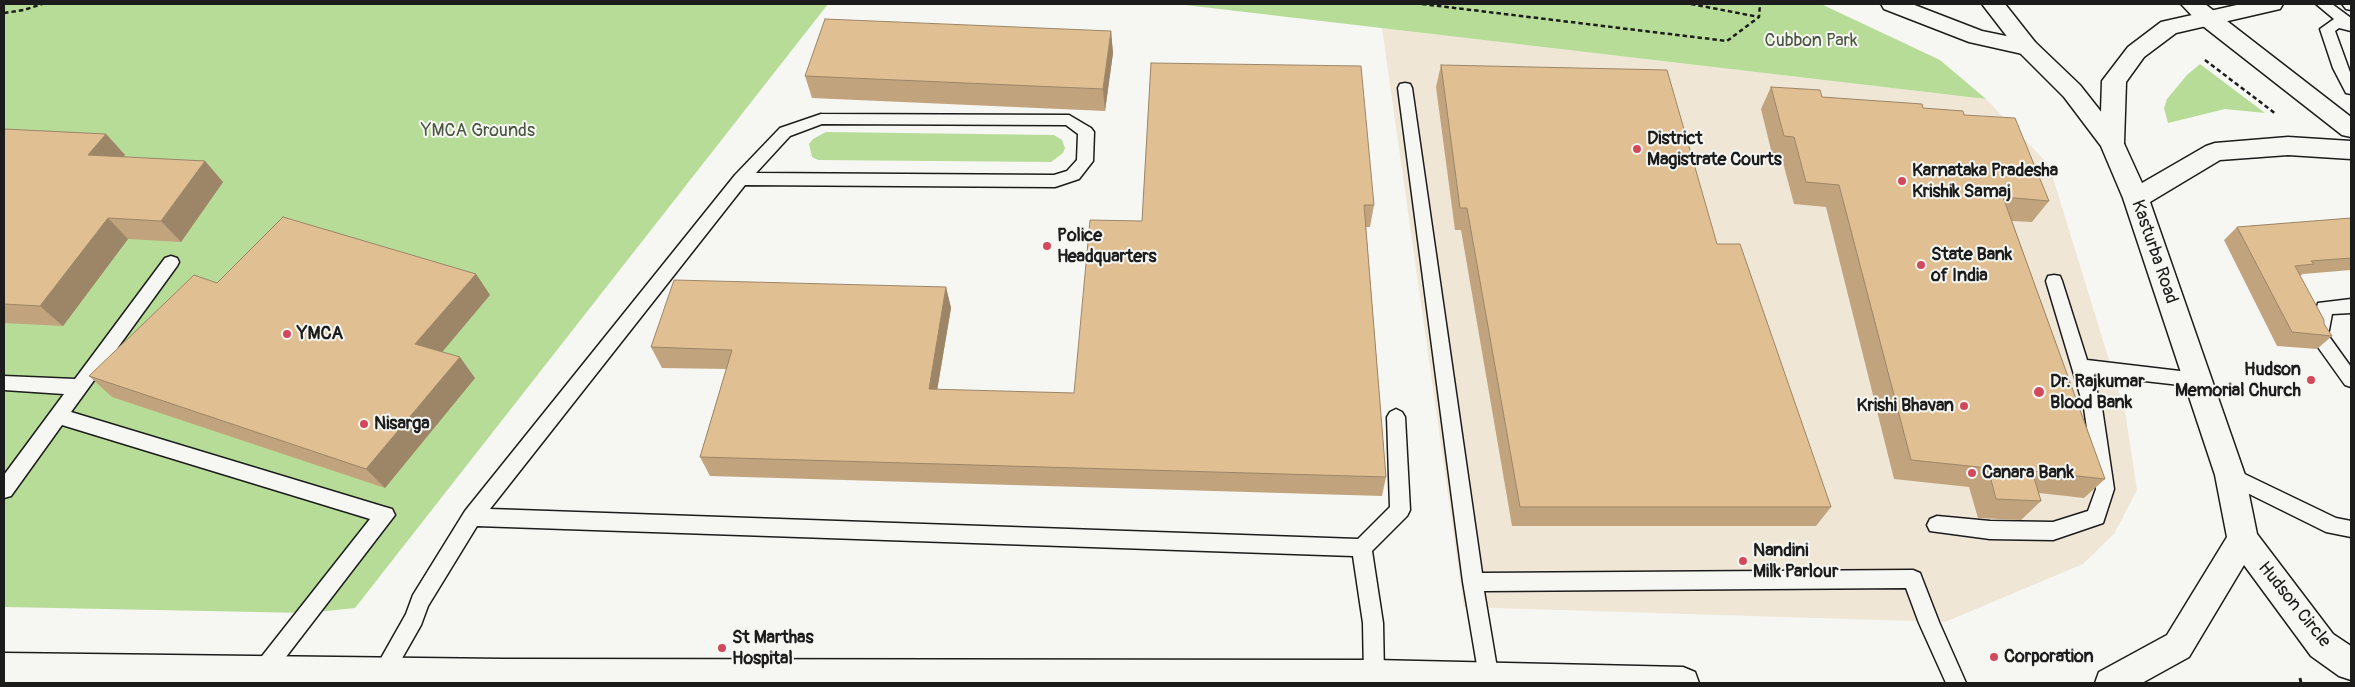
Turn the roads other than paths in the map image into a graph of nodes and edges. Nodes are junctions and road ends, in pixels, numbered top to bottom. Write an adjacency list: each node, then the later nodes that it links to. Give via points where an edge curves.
1 (1892, 4): 7 (main road, via 1977,37)
2 (1993, 4): 7 (main road, Kasturba Road)
3 (2272, 4): 5 (main road)
4 (2323, 4): 6 (lane)
5 (2200, 11): 10 (main road); 11 (main road, via 2169,27 2136,52 2114,81)
6 (2351, 26): 9 (lane, via 2337,23 2327,29)
7 (2027, 46): 11 (main road, Kasturba Road, via 2072,91)
8 (1405, 88): 32 (lane)
9 (2351, 89)
10 (2351, 129)
11 (2112, 143): 14 (main road, Kasturba Road)
12 (2351, 150): 14 (main road, via 2288,146 2216,152)
13 (741, 179): 13 (lane, via 785,132 821,119 1069,120 1086,132 1085,162 1073,175 1054,181); 27 (lane)
14 (2136, 198): 19 (main road, Kasturba Road)
15 (171, 262): 22 (lane)
16 (2054, 281): 18 (lane)
17 (2351, 306): 20 (lane, via 2324,308 2319,336)
18 (2080, 366): 19 (lane); 28 (lane, via 2093,408 2105,489 2096,517 2053,531)
19 (2197, 380): 25 (main road, Kasturba Road)
20 (2351, 380)
21 (4, 383): 22 (lane)
22 (79, 387): 23 (lane)
23 (58, 416): 26 (lane); 35 (lane, via 385,515)
24 (1396, 417): 31 (lane, via 1400,510)
25 (2230, 475): 29 (lane, via 2325,522); 30 (main road, Kasturba Road)
26 (4, 490)
27 (472, 517): 31 (lane); 37 (lane, via 420,602)
28 (1937, 525)
29 (2351, 529)
30 (2243, 539): 33 (main road, Hudson Circle, via 2322,645); 42 (main road, via 2178,646)
31 (1362, 548): 36 (lane, via 1373,623)
32 (1473, 582): 39 (lane); 41 (lane, via 1913,579)
33 (2351, 665)
34 (4, 668): 35 (main road)
35 (262, 672): 37 (main road)
36 (1374, 676): 38 (main road); 39 (main road)
37 (380, 679): 38 (main road)
38 (1072, 679)
39 (1489, 680): 40 (main road)
40 (1683, 683)
41 (1956, 683)
42 (2111, 683)

